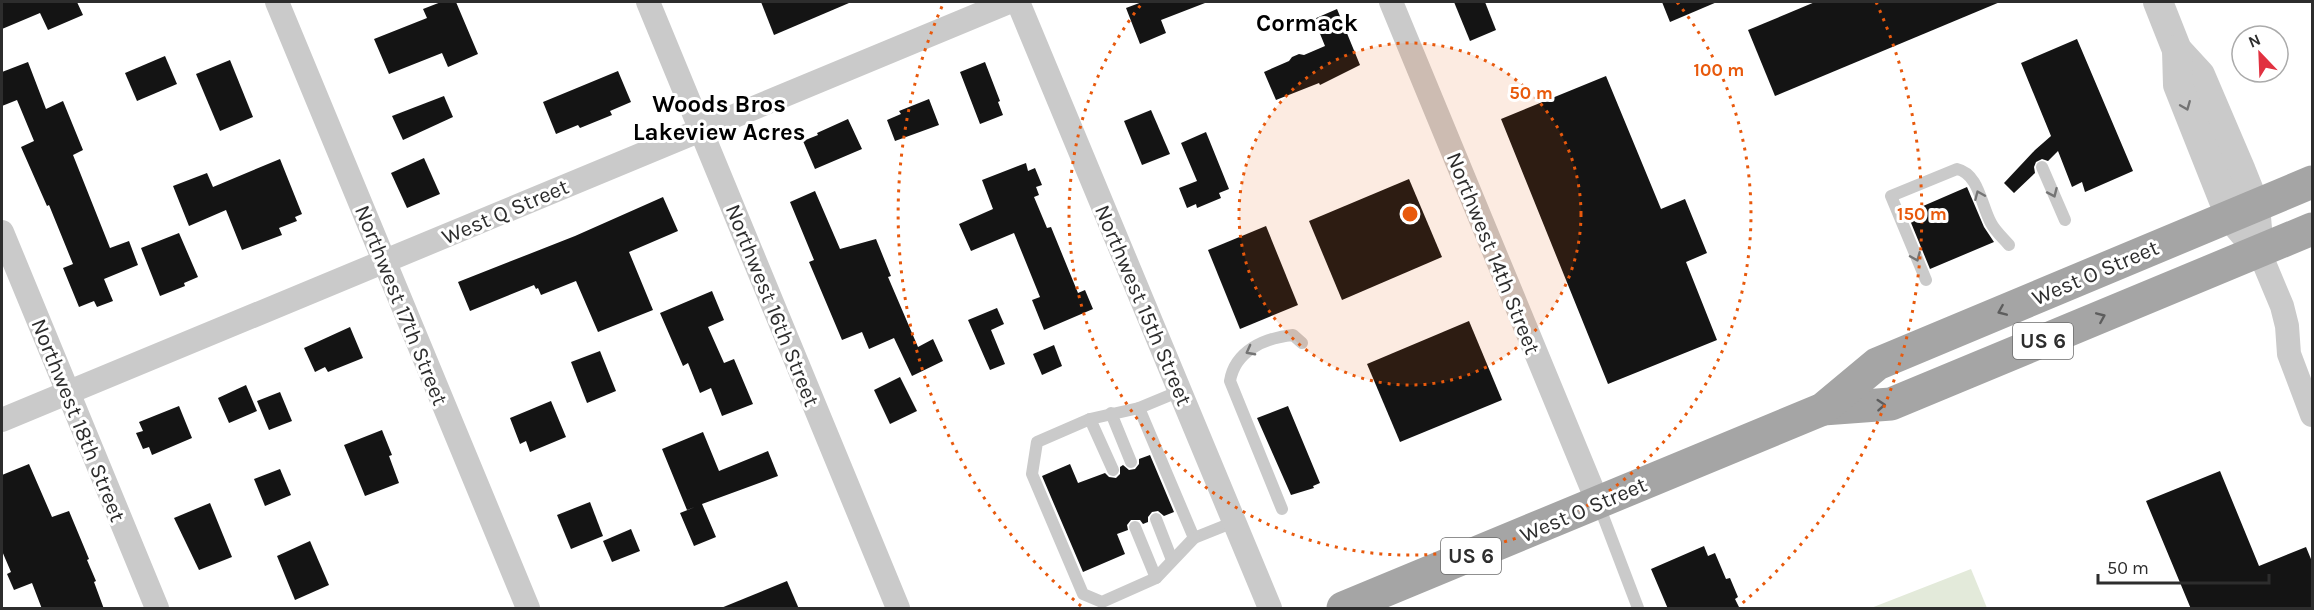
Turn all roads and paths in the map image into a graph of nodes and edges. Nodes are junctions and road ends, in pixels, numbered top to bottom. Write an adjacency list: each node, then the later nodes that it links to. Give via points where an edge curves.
1 (277, 2): 16 (street, Northwest 17th Street)
2 (648, 2): 7 (street, Northwest 16th Street)
3 (1009, 2): 7 (street, West Q Street)
4 (1018, 2): 19 (street, Northwest 15th Street)
5 (1391, 2): 29 (street, Northwest 14th Street)
6 (2158, 2): 10 (street, via 2177,50 2178,85)
7 (701, 130): 16 (street, West Q Street); 39 (street, Northwest 16th Street)
8 (2042, 167): 11 (lane, one-way to 11)
9 (2313, 182): 10 (main road, West O Street / US 6)
10 (2242, 211): 15 (street); 22 (main road, West O Street / US 6, one-way to 22, via 1877,364)
11 (2065, 220)
12 (2313, 229): 15 (main road, West O Street / US 6)
13 (2, 232): 20 (street, Northwest 18th Street)
14 (2009, 245): 17 (lane, one-way to 17, via 1991,224 1966,171 1957,169 1891,196)
15 (2259, 251): 22 (main road, West O Street / US 6, one-way to 15, via 1891,404); 24 (street, via 2282,306 2289,354)
16 (384, 261): 20 (street, West Q Street); 38 (street, Northwest 17th Street)
17 (1926, 280)
18 (1302, 343): 30 (lane, one-way to 30, via 1293,335 1283,336 1244,352 1232,369 1230,381)
19 (1180, 391): 21 (lane); 32 (street, Northwest 15th Street)
20 (67, 392): 26 (street, West Q Street); 37 (street, Northwest 18th Street)
21 (1139, 408): 23 (lane); 34 (lane)
22 (1823, 409): 29 (main road, West O Street / US 6)
23 (1112, 413): 25 (lane); 27 (lane)
24 (2312, 415)
25 (1090, 419): 28 (lane); 36 (lane, via 1037,442 1032,474 1083,594 1102,602)
26 (2, 420)
27 (1131, 462)
28 (1113, 470)
29 (1598, 503): 41 (main road, West O Street / US 6); 42 (lane)
30 (1282, 509)
31 (1156, 519): 35 (lane)
32 (1234, 522): 34 (lane); 40 (street, Northwest 15th Street)
33 (1136, 528): 36 (lane)
34 (1194, 538): 35 (lane)
35 (1172, 560): 36 (lane)
36 (1156, 578)
37 (157, 609)
38 (528, 609)
39 (898, 609)
40 (1270, 609)
41 (1343, 609)
42 (1638, 609)

